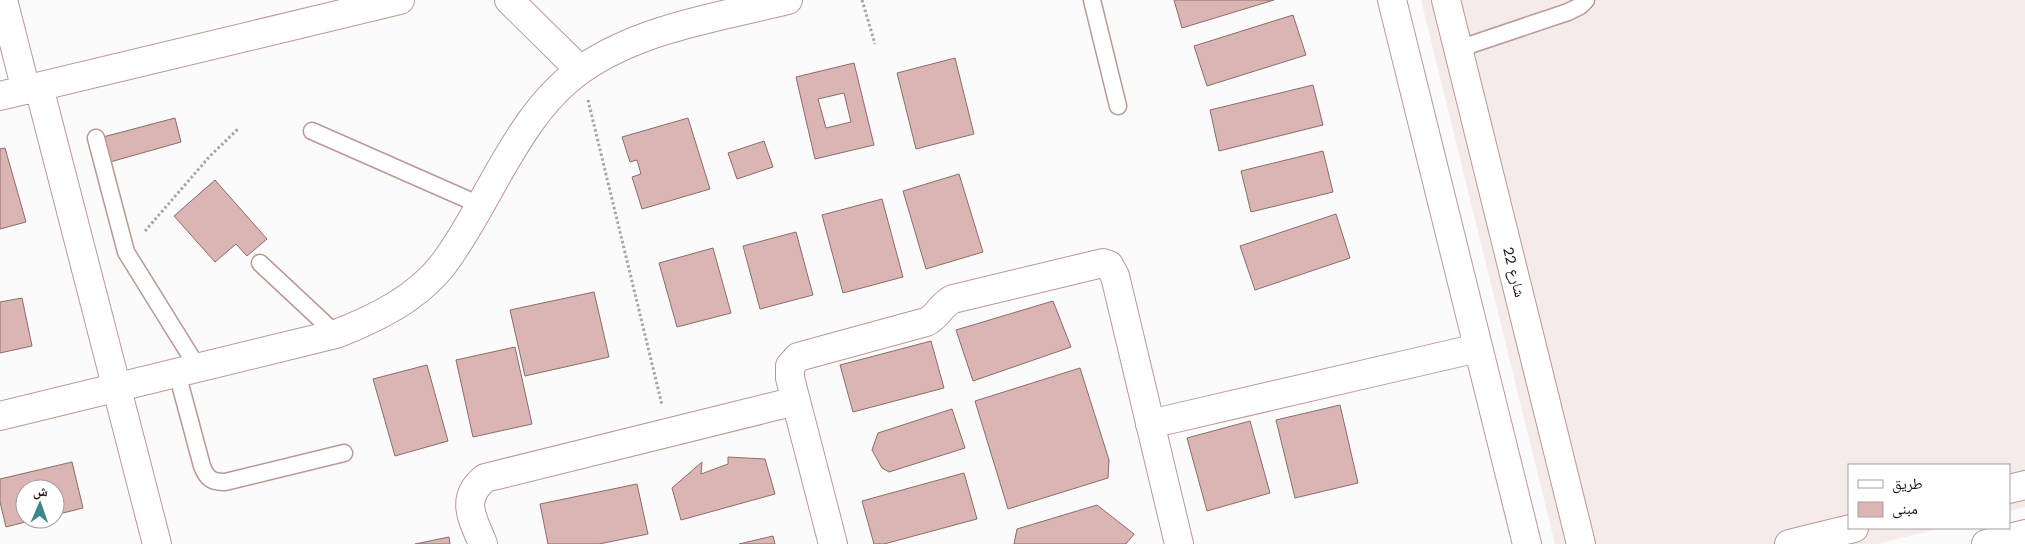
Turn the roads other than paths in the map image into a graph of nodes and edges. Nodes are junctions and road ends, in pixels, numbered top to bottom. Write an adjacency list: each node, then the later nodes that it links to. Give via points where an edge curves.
1 (3, 0): 11 (street)
2 (400, 0): 11 (street)
3 (509, 0): 10 (street)
4 (788, 0): 10 (street, via 653,34 615,49)
5 (1092, 0): 12 (lane)
6 (1392, 0): 18 (street)
7 (1446, 0): 9 (street, شارع 22)
8 (1586, 0): 9 (lane, via 1568,12)
9 (1458, 49): 35 (street, شارع 22)
10 (580, 70): 15 (street, via 543,105)
11 (22, 91): 20 (street)
12 (1118, 106)
13 (312, 131): 15 (lane)
14 (96, 138): 19 (lane, via 126,252)
15 (480, 206): 17 (street, via 444,263 413,293 377,318)
16 (260, 263): 17 (lane)
17 (336, 334): 19 (street)
18 (1478, 348): 23 (street); 34 (street)
19 (188, 370): 20 (street); 24 (lane, via 202,466 206,476 214,482)
20 (117, 388): 22 (street); 30 (street)
21 (796, 401): 23 (street, via 789,372 798,357 926,322 954,299 1104,263 1109,265 1115,276); 31 (street, via 485,478 471,493 469,503); 32 (street)
22 (0, 416)
23 (1150, 424): 33 (street)
24 (344, 453)
25 (2025, 485): 26 (street)
26 (2010, 489)
27 (1850, 529): 36 (street)
28 (2025, 534): 29 (street)
29 (1994, 539)
30 (157, 544)
31 (484, 544)
32 (833, 544)
33 (1179, 544)
34 (1527, 544)
35 (1581, 544)
36 (1789, 544)

